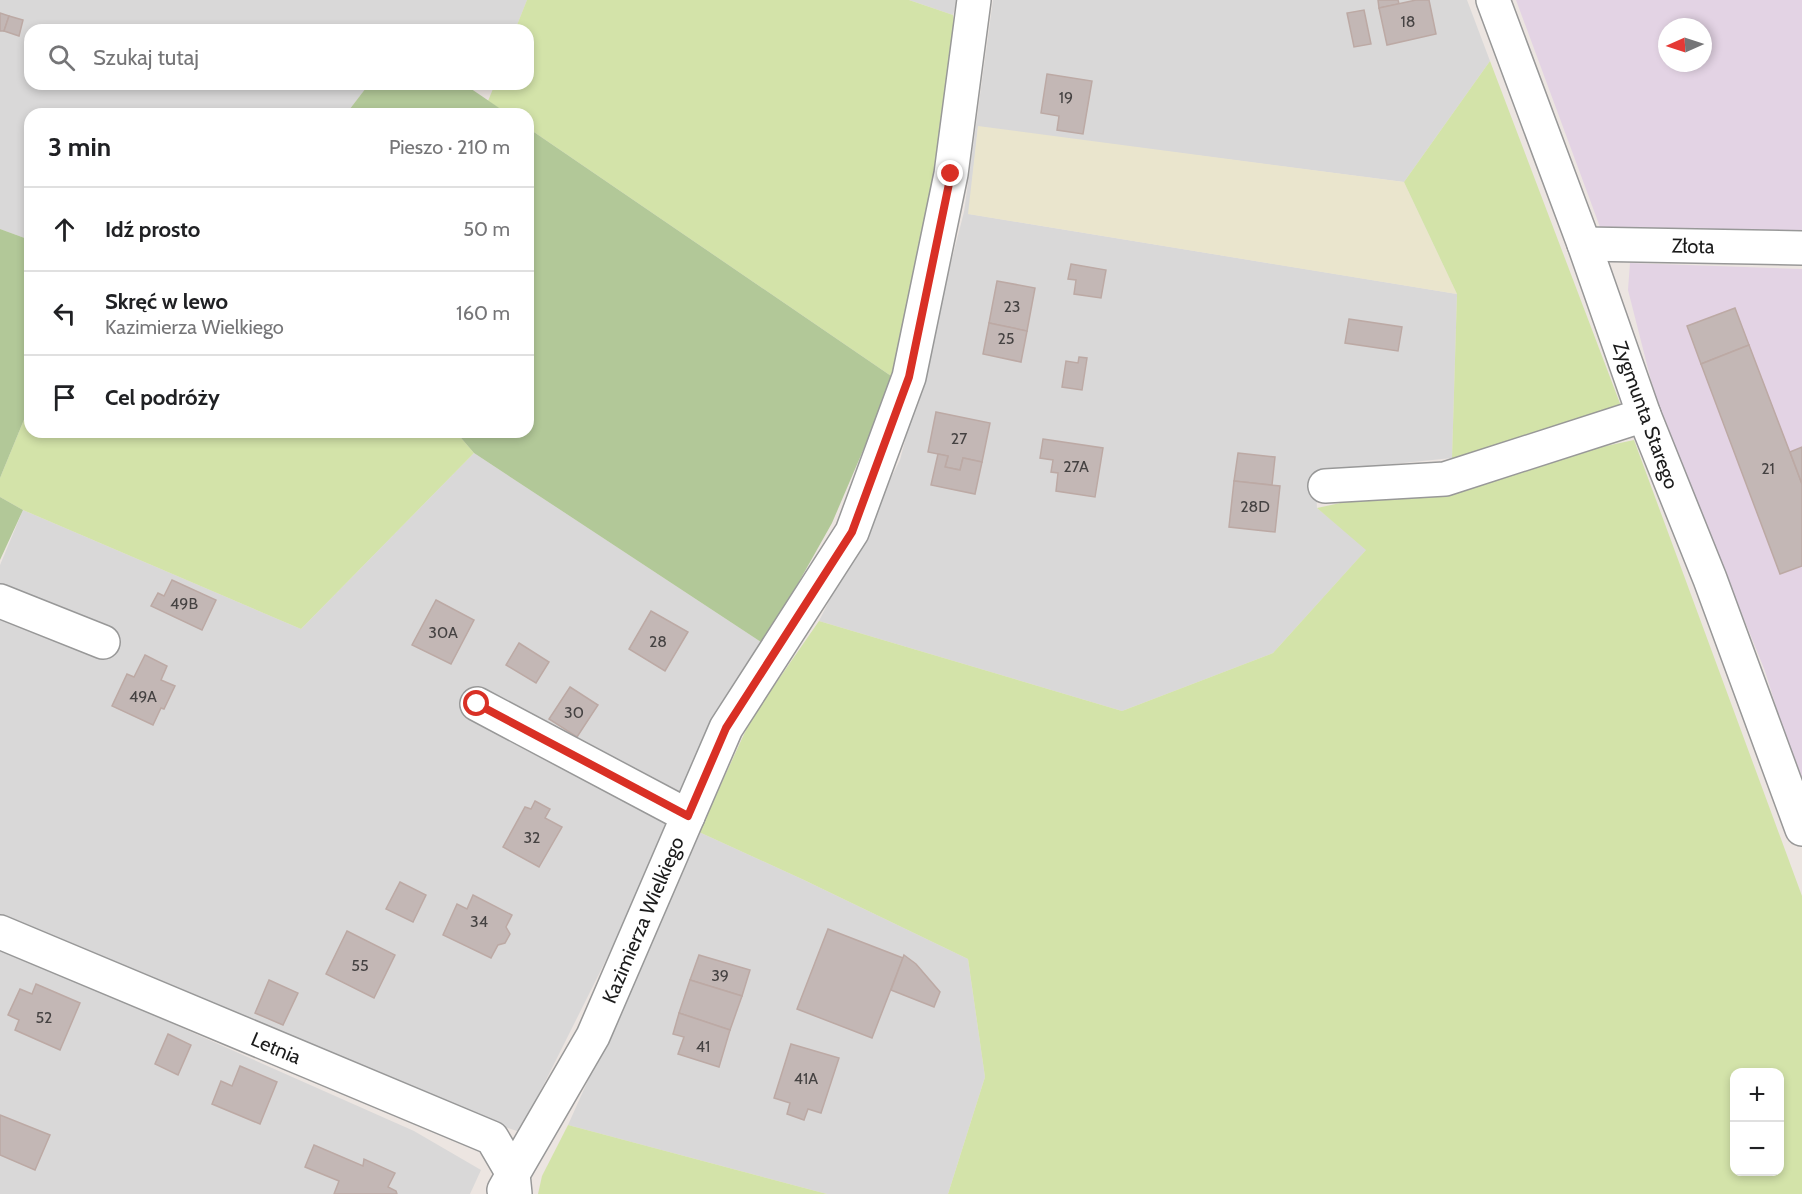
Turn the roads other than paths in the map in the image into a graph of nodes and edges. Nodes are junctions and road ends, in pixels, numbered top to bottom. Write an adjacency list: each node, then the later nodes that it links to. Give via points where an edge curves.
1 (974, 0): 10 (street, Kazimierza Wielkiego, via 951,174 909,377 852,532 726,728)
2 (1493, 0): 3 (street, Zygmunta Starego)
3 (1584, 244): 4 (street, Złota); 5 (street, Zygmunta Starego)
4 (1802, 248)
5 (1644, 415): 6 (street, via 1445,479); 11 (street, Zygmunta Starego, via 1710,579)
6 (1325, 486)
7 (0, 601): 8 (street)
8 (103, 642)
9 (477, 704): 10 (street)
10 (688, 816): 13 (street, Kazimierza Wielkiego, via 593,1035)
11 (1802, 829)
12 (0, 932): 13 (street, Letnia, via 492,1138)
13 (510, 1187)

